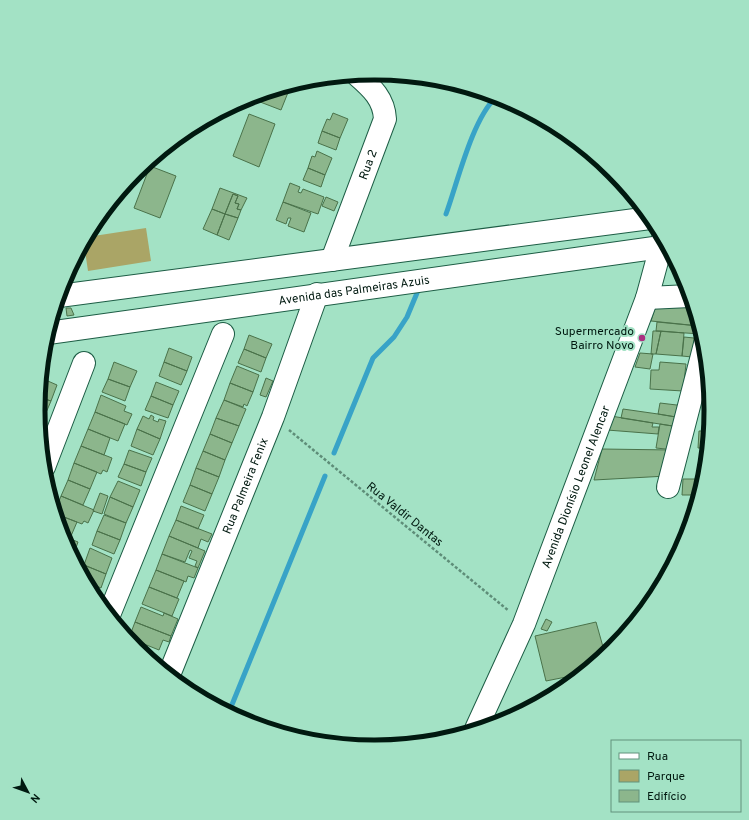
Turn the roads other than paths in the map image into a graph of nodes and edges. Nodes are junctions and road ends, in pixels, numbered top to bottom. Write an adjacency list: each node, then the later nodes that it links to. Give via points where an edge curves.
1 (363, 81): 5 (street, Rua 2, via 378,96 385,111 385,119)
2 (643, 219): 5 (street)
3 (659, 243): 6 (street, Avenida das Palmeiras Azuis)
4 (661, 247): 9 (street, Avenida Dionísio Leonel Alencar)
5 (332, 260): 7 (street)
6 (317, 294): 10 (street, Avenida das Palmeiras Azuis); 17 (street, Rua Palmeira Fenix, via 273,417)
7 (66, 295)
8 (684, 296): 9 (street)
9 (647, 298): 18 (street, Avenida Dionísio Leonel Alencar, via 524,624)
10 (54, 332)
11 (223, 334): 16 (street)
12 (700, 360): 15 (street)
13 (84, 363): 14 (street)
14 (48, 456)
15 (668, 487)
16 (112, 609)
17 (171, 669)
18 (479, 722)

